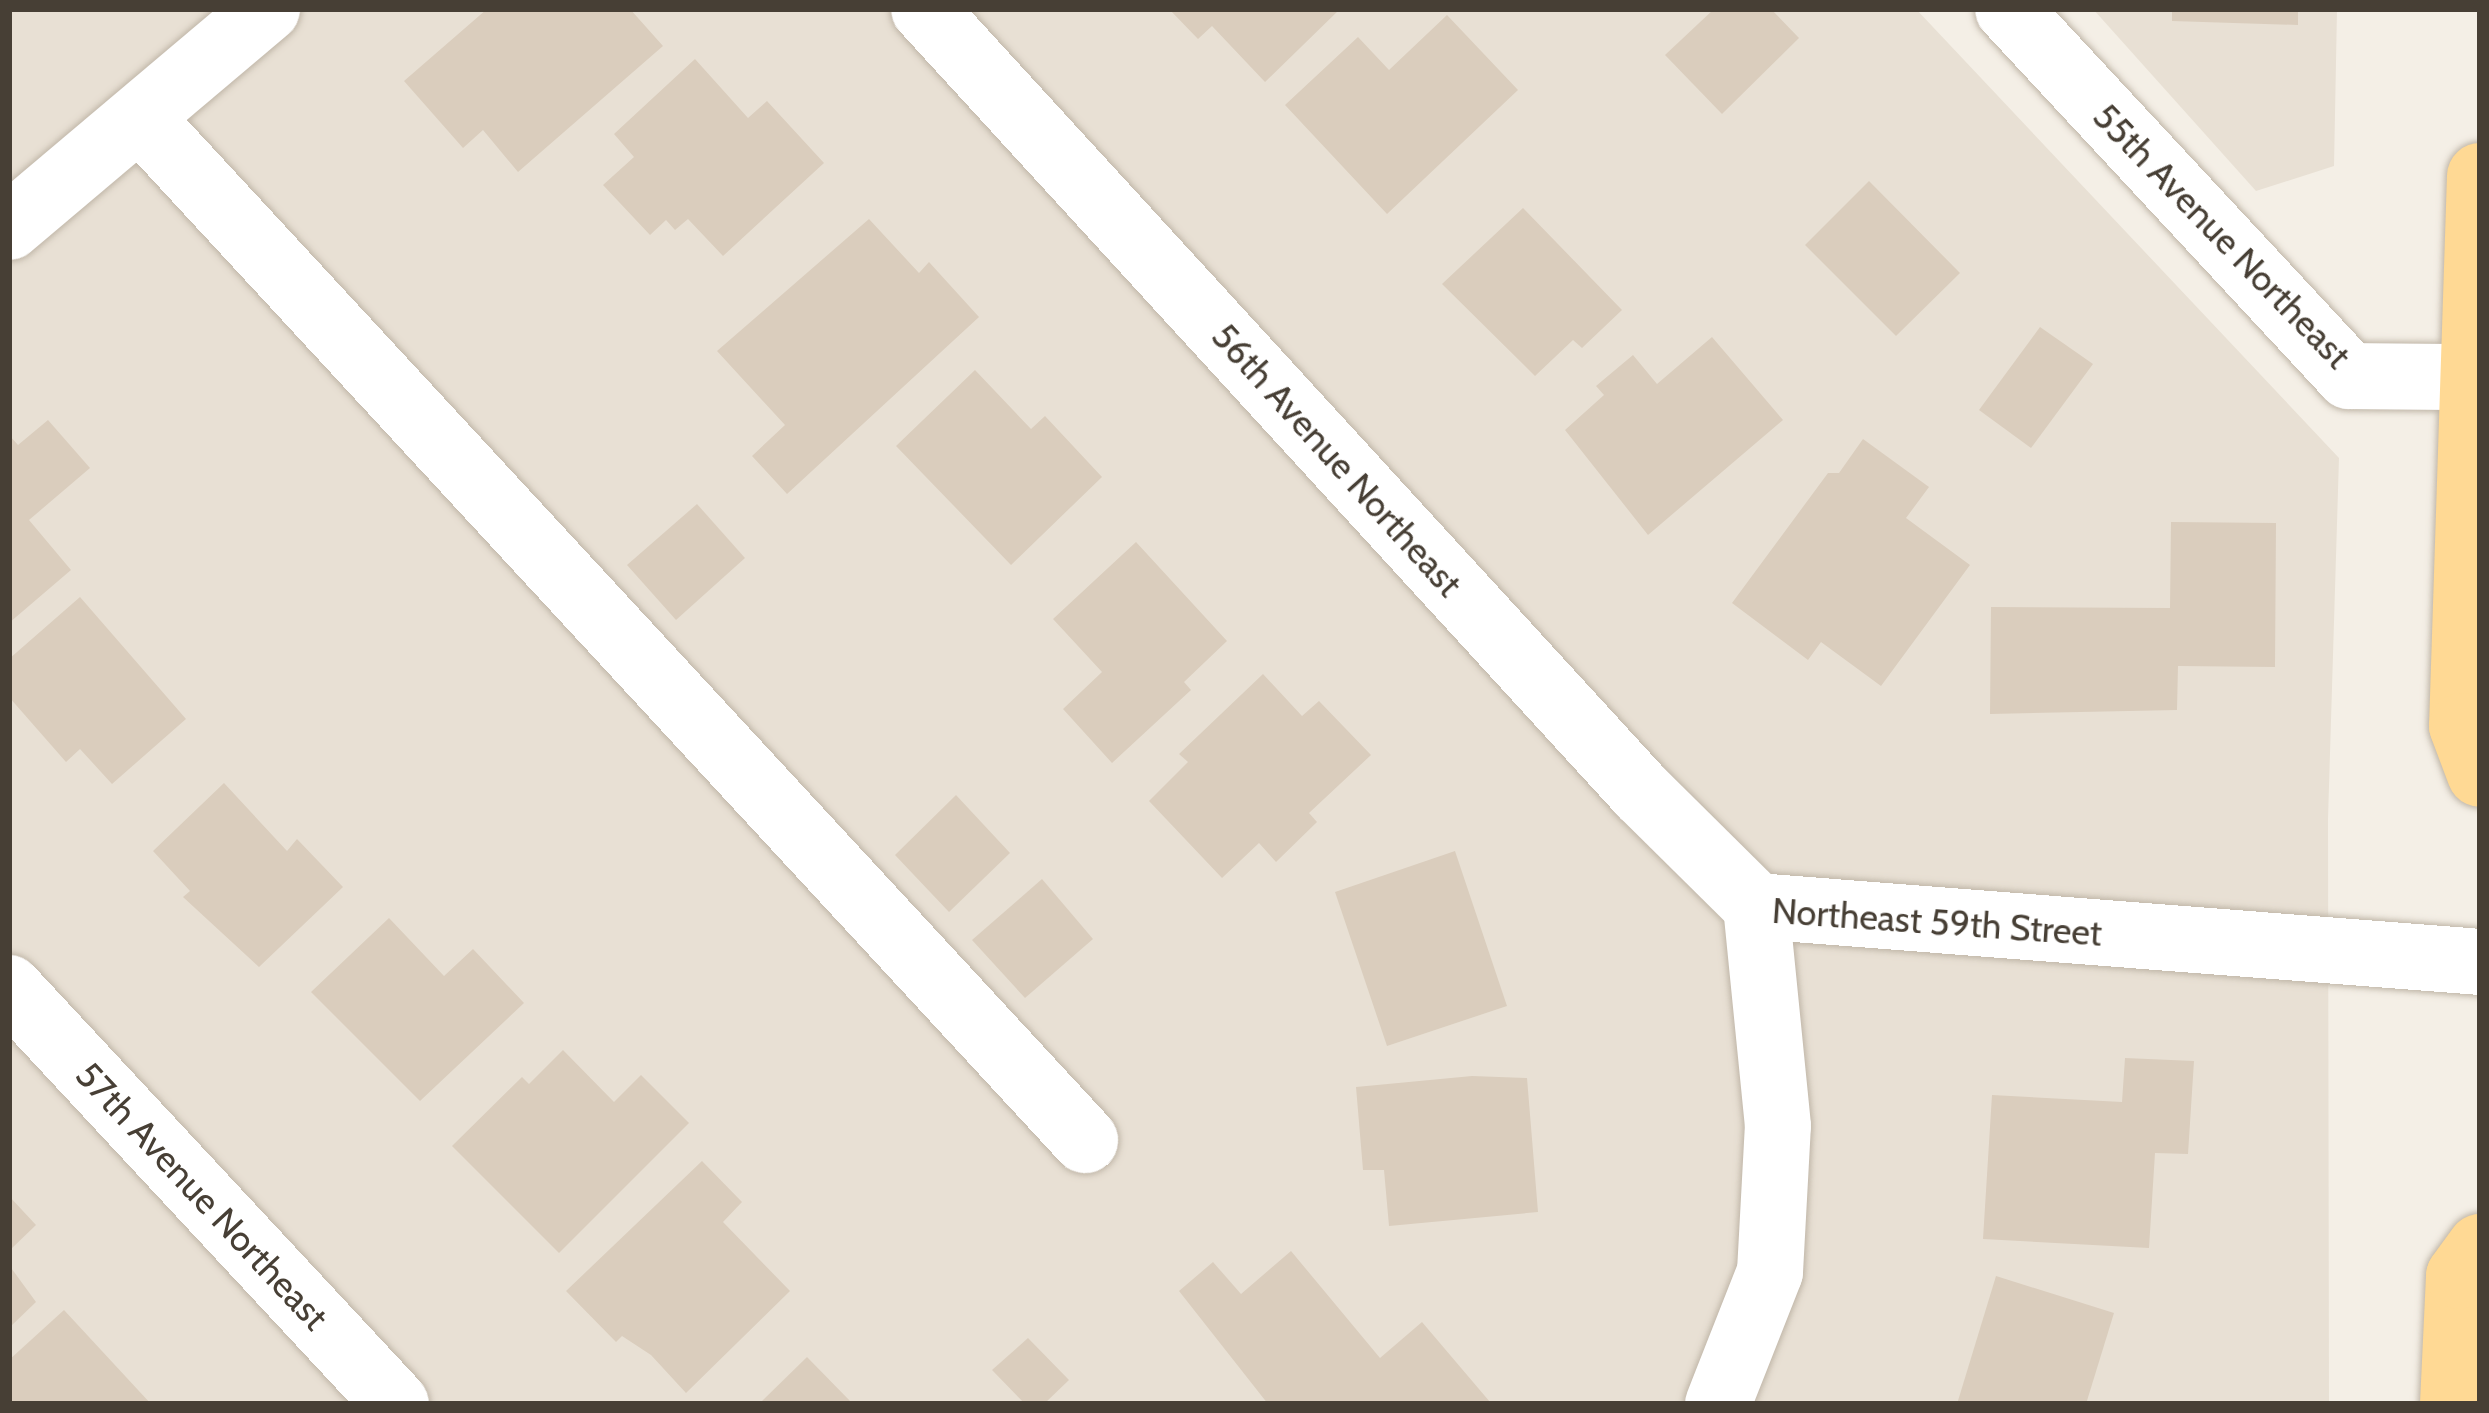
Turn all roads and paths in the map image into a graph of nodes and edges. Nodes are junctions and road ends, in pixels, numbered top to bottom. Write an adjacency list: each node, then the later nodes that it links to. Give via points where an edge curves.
1 (267, 9): 4 (street)
2 (924, 9): 9 (street, 56th Avenue Northeast, via 1641,792)
3 (2008, 9): 7 (street, 55th Avenue Northeast, via 2350,376)
4 (143, 121): 6 (street); 12 (street)
5 (2480, 176): 7 (main road)
6 (9, 227)
7 (2474, 377): 8 (main road, via 2462,726)
8 (2480, 774)
9 (1756, 906): 10 (street, Northeast 59th Street); 15 (street, Northeast 59th Street, via 1778,1126 1770,1272)
10 (2480, 962)
11 (9, 988): 14 (street, 57th Avenue Northeast)
12 (1085, 1140)
13 (2480, 1247): 16 (main road, via 2459,1276)
14 (396, 1404)
15 (1718, 1404)
16 (2453, 1404)

